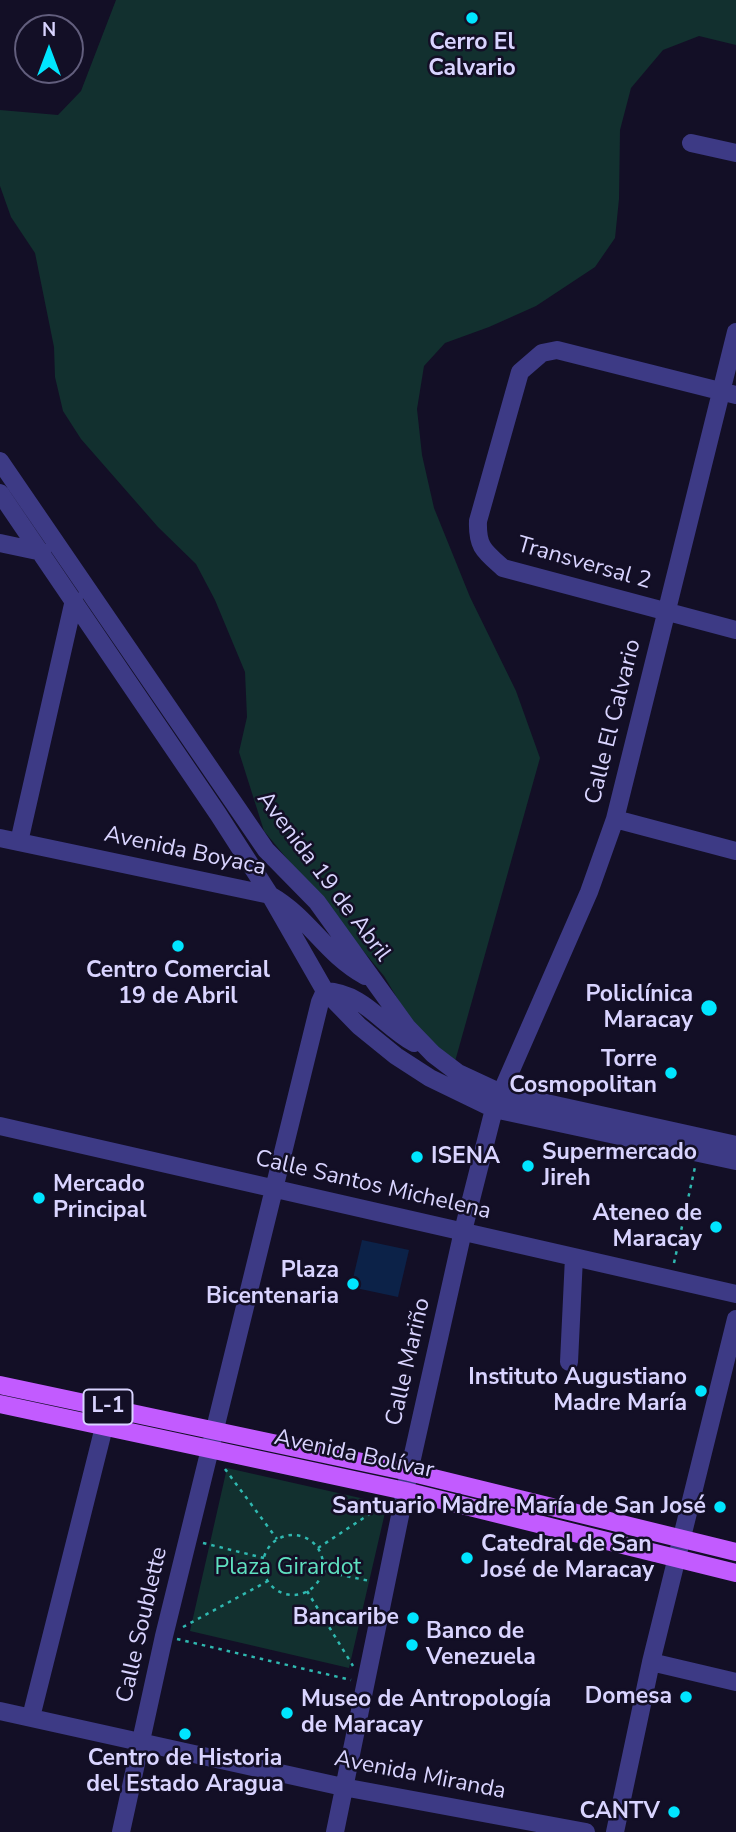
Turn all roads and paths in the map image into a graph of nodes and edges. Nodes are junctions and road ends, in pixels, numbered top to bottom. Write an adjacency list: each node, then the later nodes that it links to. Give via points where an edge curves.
1 (691, 143): 2 (street)
2 (736, 153)
3 (736, 332): 4 (street, Calle El Calvario)
4 (729, 393): 10 (street, Calle El Calvario); 10 (street, Transversal 2, via 557,350 542,353 520,372 478,521 481,548 502,568)
5 (0, 461): 17 (street, Avenida 19 de Abril, via 267,850 317,902)
6 (0, 493): 8 (street, Avenida 19 de Abril)
7 (0, 544): 8 (street)
8 (42, 552): 9 (street, Avenida 19 de Abril)
9 (74, 600): 14 (street); 16 (street, Avenida 19 de Abril)
10 (667, 613): 11 (street, Transversal 2); 12 (street, Calle El Calvario)
11 (736, 630)
12 (615, 819): 15 (street); 20 (street, Calle El Calvario, via 589,892)
13 (0, 838): 14 (street, Avenida Boyaca)
14 (19, 842): 16 (street, Avenida Boyaca)
15 (736, 851)
16 (270, 895): 17 (street, Avenida Boyaca, via 303,918 347,966); 18 (street, Avenida 19 de Abril)
17 (371, 980): 19 (street, Avenida 19 de Abril)
18 (325, 991): 19 (street, via 349,994 401,1036); 20 (street, Avenida 19 de Abril, via 359,1026 430,1078); 25 (street, Calle Soublette)
19 (433, 1054): 20 (street, Avenida 19 de Abril)
20 (498, 1101): 22 (street, Avenida 19 de Abril); 23 (street, Avenida 19 de Abril); 26 (street, Calle Mariño)
21 (0, 1126): 25 (street, Calle Santos Michelena)
22 (736, 1145)
23 (698, 1153): 24 (street, Avenida 19 de Abril); 28 (path)
24 (736, 1161)
25 (274, 1188): 26 (street, Calle Santos Michelena); 35 (street, Calle Soublette)
26 (463, 1231): 27 (street, Calle Santos Michelena); 38 (street, Calle Mariño)
27 (573, 1257): 28 (street, Calle Santos Michelena); 31 (street)
28 (670, 1279): 29 (street, Calle Santos Michelena)
29 (736, 1294)
30 (736, 1319): 42 (street)
31 (569, 1362)
32 (0, 1385): 35 (main road, Avenida Bolívar / L-1)
33 (0, 1404): 34 (main road, Avenida Bolívar / L-1)
34 (104, 1427): 36 (main road, Avenida Bolívar / L-1); 57 (street)
35 (215, 1430): 36 (street, Calle Soublette); 38 (main road, Avenida Bolívar / L-1)
36 (211, 1449): 39 (main road, Avenida Bolívar / L-1); 41 (street, Calle Soublette)
37 (225, 1469): 40 (path)
38 (409, 1472): 39 (street, Calle Mariño); 42 (main road, Avenida Bolívar / L-1)
39 (405, 1491): 43 (path); 46 (main road, Avenida Bolívar / L-1); 50 (street, Calle Mariño)
40 (277, 1539): 43 (path, via 304,1537); 45 (path)
41 (188, 1540): 45 (path); 52 (street, Calle Soublette)
42 (681, 1540): 44 (main road, Avenida Bolívar / L-1); 46 (street)
43 (318, 1548): 47 (path)
44 (736, 1552)
45 (264, 1558): 49 (path)
46 (677, 1558): 48 (main road, Avenida Bolívar / L-1); 53 (street)
47 (322, 1571): 50 (path); 51 (path)
48 (736, 1573)
49 (268, 1581): 51 (path, via 281,1592); 52 (path)
50 (386, 1584): 55 (street, Calle Mariño)
51 (307, 1591): 55 (path)
52 (164, 1636): 55 (path); 58 (street, Calle Soublette)
53 (651, 1662): 54 (street); 63 (street)
54 (736, 1682)
55 (365, 1683): 59 (street, Calle Mariño)
56 (0, 1711): 57 (street, Avenida Miranda)
57 (31, 1717): 58 (street, Avenida Miranda)
58 (142, 1742): 59 (street, Avenida Miranda); 60 (street, Calle Soublette)
59 (343, 1787): 61 (street, Calle Mariño); 62 (street, Avenida Miranda)
60 (121, 1832)
61 (335, 1832)
62 (586, 1832)
63 (615, 1832)

